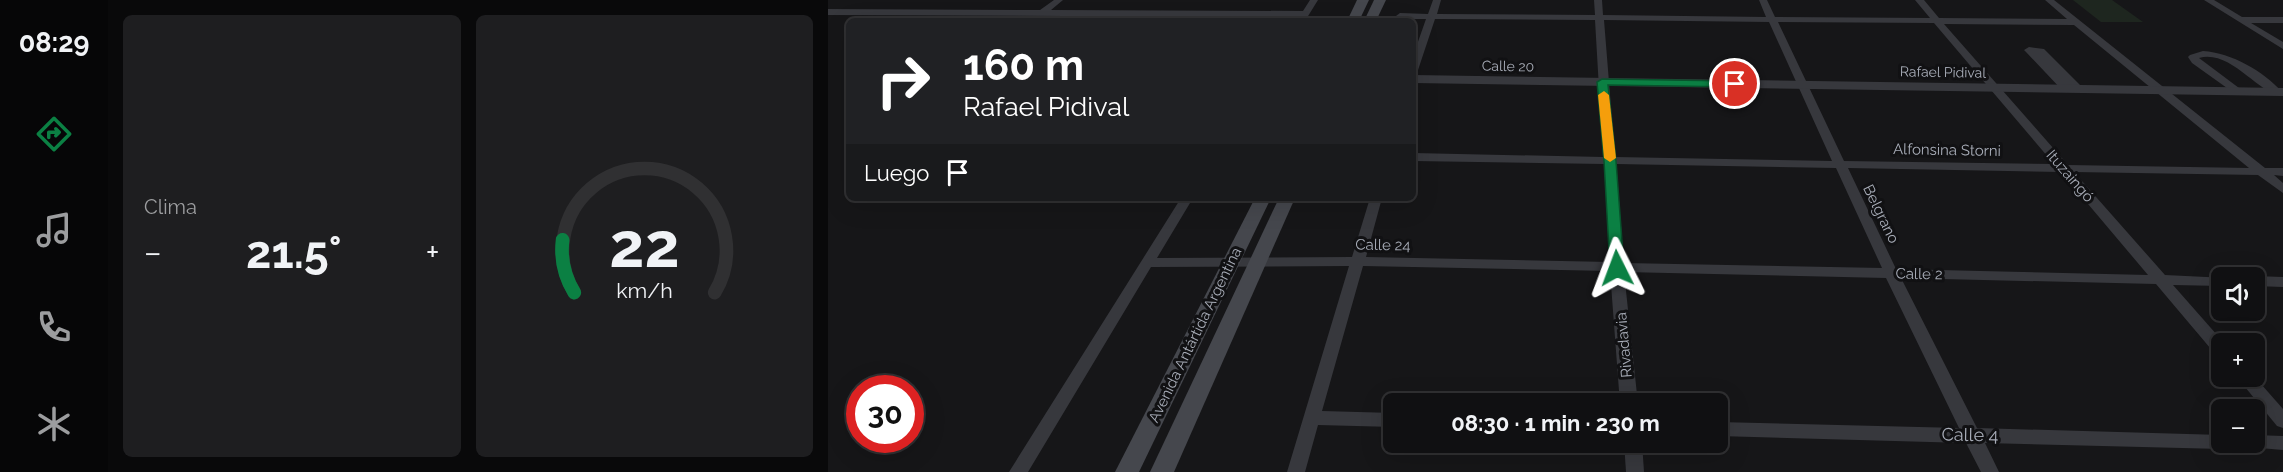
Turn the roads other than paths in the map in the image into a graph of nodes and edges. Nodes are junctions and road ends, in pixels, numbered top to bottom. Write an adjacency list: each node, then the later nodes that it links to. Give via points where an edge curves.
1 (1059, 0): 12 (street)
2 (1314, 0): 15 (street)
3 (1363, 0): 16 (main road)
4 (1380, 0): 17 (main road)
5 (1437, 0): 14 (street)
6 (1598, 0): 18 (street, Rivadavia)
7 (1762, 0): 19 (street, Belgrano)
8 (1919, 0): 20 (street, Ituzaingó)
9 (2049, 0): 23 (street)
10 (2208, 0): 21 (street)
11 (828, 12): 12 (street)
12 (1042, 13): 15 (street)
13 (1400, 16): 14 (street)
14 (1431, 17): 18 (street); 25 (street)
15 (1303, 18)
16 (1354, 18)
17 (1371, 18)
18 (1599, 18): 19 (street); 27 (street, Rivadavia)
19 (1771, 19): 20 (street); 28 (street, Belgrano)
20 (1935, 20): 23 (street); 29 (street, Ituzaingó)
21 (2240, 20): 22 (street); 24 (street)
22 (2283, 20)
23 (2075, 21): 30 (street)
24 (2283, 46)
25 (1416, 61)
26 (1416, 79): 27 (street, Calle 20)
27 (1602, 82): 28 (street, Rafael Pidival); 34 (street, Rivadavia)
28 (1801, 85): 29 (street, Rafael Pidival); 35 (street, Belgrano)
29 (1992, 87): 30 (street, Rafael Pidival); 36 (street, Ituzaingó)
30 (2159, 90): 31 (street, Rafael Pidival); 37 (street)
31 (2238, 91): 32 (street, Rafael Pidival); 32 (street, via 2193,57 2210,54 2230,60)
32 (2280, 92)
33 (1416, 157): 34 (street, Alfonsina Storni)
34 (1610, 161): 35 (street, Alfonsina Storni); 48 (street, Rivadavia)
35 (1839, 165): 36 (street, Alfonsina Storni); 49 (street, Belgrano)
36 (2065, 169): 37 (street, Alfonsina Storni); 50 (street, Ituzaingó)
37 (2262, 172): 38 (street, Alfonsina Storni); 39 (street)
38 (2283, 172)
39 (2283, 189)
40 (1185, 201): 47 (street)
41 (1261, 201): 46 (main road, Avenida Antártida Argentina)
42 (1286, 201): 44 (main road, Avenida Antártida Argentina)
43 (1375, 201): 45 (street)
44 (1258, 261): 45 (street, Calle 24); 46 (street, Calle 24); 68 (main road, Avenida Antártida Argentina)
45 (1356, 261): 48 (street, Calle 24); 57 (street)
46 (1230, 262): 47 (street, Calle 24); 67 (main road, Avenida Antártida Argentina)
47 (1147, 263): 66 (street)
48 (1617, 268): 49 (street, Calle 2); 56 (street, Rivadavia)
49 (1891, 273): 50 (street, Calle 2); 61 (street, Belgrano)
50 (2158, 279): 51 (street, Calle 2); 54 (street, Ituzaingó)
51 (2211, 281)
52 (2265, 281): 53 (street)
53 (2283, 282)
54 (2211, 339)
55 (2253, 387): 59 (street)
56 (1628, 393)
57 (1312, 418): 58 (street); 69 (street)
58 (1383, 420)
59 (2283, 422)
60 (1728, 429): 61 (street, Calle 4)
61 (1971, 435): 62 (street, Calle 4); 71 (street, Belgrano)
62 (2211, 442)
63 (2265, 442): 64 (street)
64 (2283, 443)
65 (1634, 453): 70 (street)
66 (1018, 472)
67 (1127, 472)
68 (1162, 472)
69 (1296, 472)
70 (1635, 472)
71 (1990, 472)

